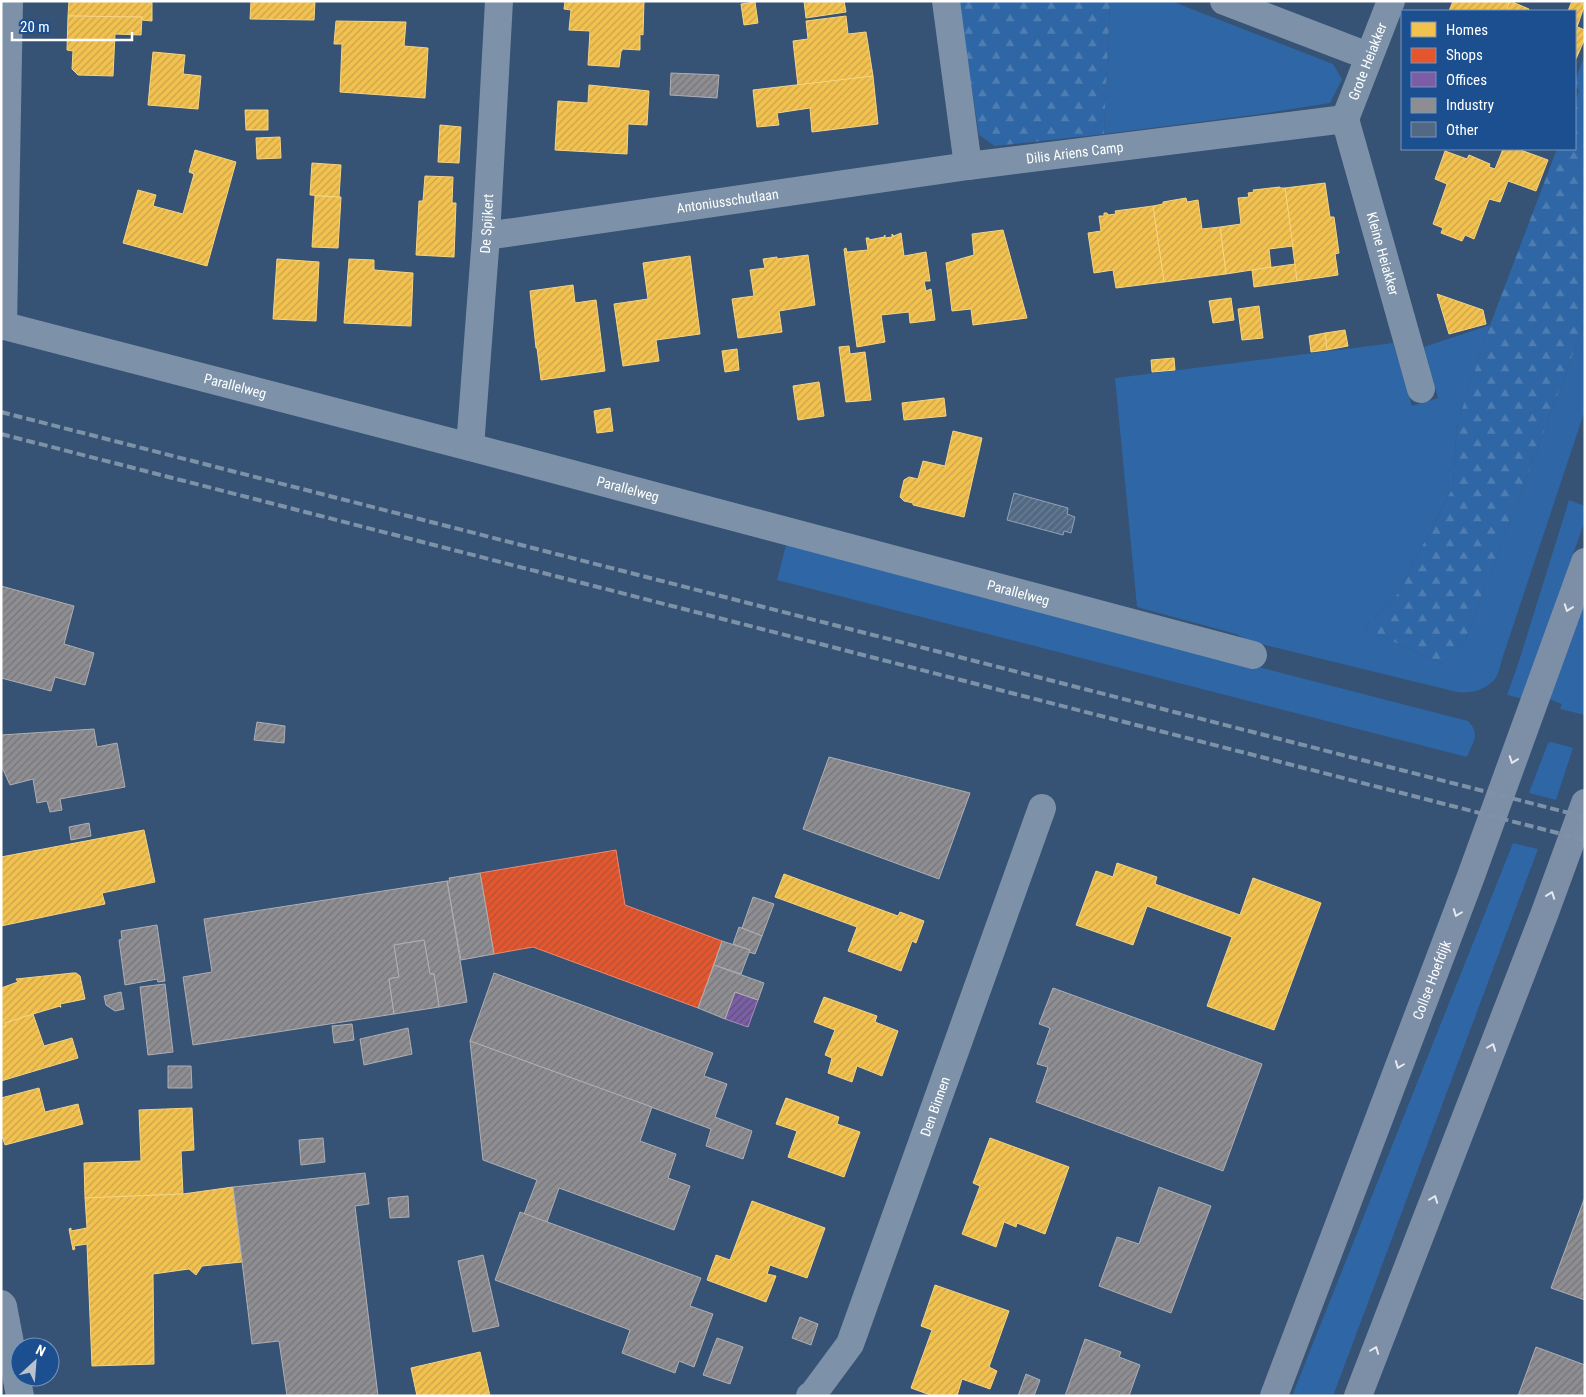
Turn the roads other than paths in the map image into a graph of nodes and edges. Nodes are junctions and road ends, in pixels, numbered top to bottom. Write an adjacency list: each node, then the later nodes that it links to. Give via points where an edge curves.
1 (9, 1): 10 (street)
2 (499, 1): 9 (street, De Spijkert)
3 (946, 1): 8 (street)
4 (1224, 1): 6 (street)
5 (1391, 1): 6 (street, Grote Heiakker)
6 (1368, 56): 7 (street, Grote Heiakker)
7 (1345, 120): 8 (street, Dilis Ariens Camp); 11 (street, Kleine Heiakker)
8 (968, 166): 9 (street, Antoniusschutlaan)
9 (486, 236): 12 (street, De Spijkert)
10 (2, 325): 12 (street, Parallelweg)
11 (1421, 389)
12 (470, 447): 14 (street, Parallelweg)
13 (1585, 562): 20 (main road, Collse Hoefdijk, one-way to 20, via 1471,876)
14 (1253, 655)
15 (1585, 803): 21 (main road, one-way to 15)
16 (1042, 808): 19 (street, Den Binnen, via 850,1344)
17 (1, 1304): 18 (street)
18 (20, 1396)
19 (810, 1396)
20 (1274, 1396)
21 (1358, 1396)

